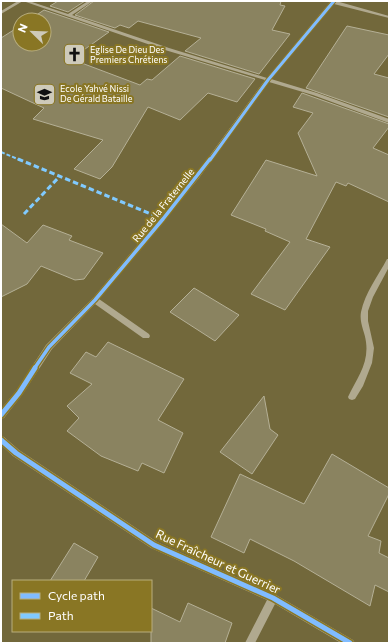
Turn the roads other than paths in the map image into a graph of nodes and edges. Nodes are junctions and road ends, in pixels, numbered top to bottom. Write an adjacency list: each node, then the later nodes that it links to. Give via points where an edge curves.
1 (21, 1): 5 (street)
2 (25, 1): 6 (street)
3 (91, 1): 6 (street)
4 (333, 2): 7 (street); 8 (street, Rue de la Fraternelle)
5 (1, 13)
6 (70, 15): 8 (street, via 167,49)
7 (389, 17)
8 (268, 80): 9 (street); 11 (street, Rue de la Fraternelle, via 197,177)
9 (389, 121)
10 (389, 261): 13 (street, via 369,299 364,318 370,340 371,358)
11 (95, 300): 12 (street); 14 (street, Rue de la Fraternelle, via 49,347 19,393)
12 (146, 336)
13 (352, 397)
14 (1, 414)
15 (1, 440): 16 (street, Rue Fraîcheur et Guerrier, via 16,453 154,545)
16 (273, 598): 17 (street); 18 (street, Rue Fraîcheur et Guerrier)
17 (250, 643)
18 (350, 643)

